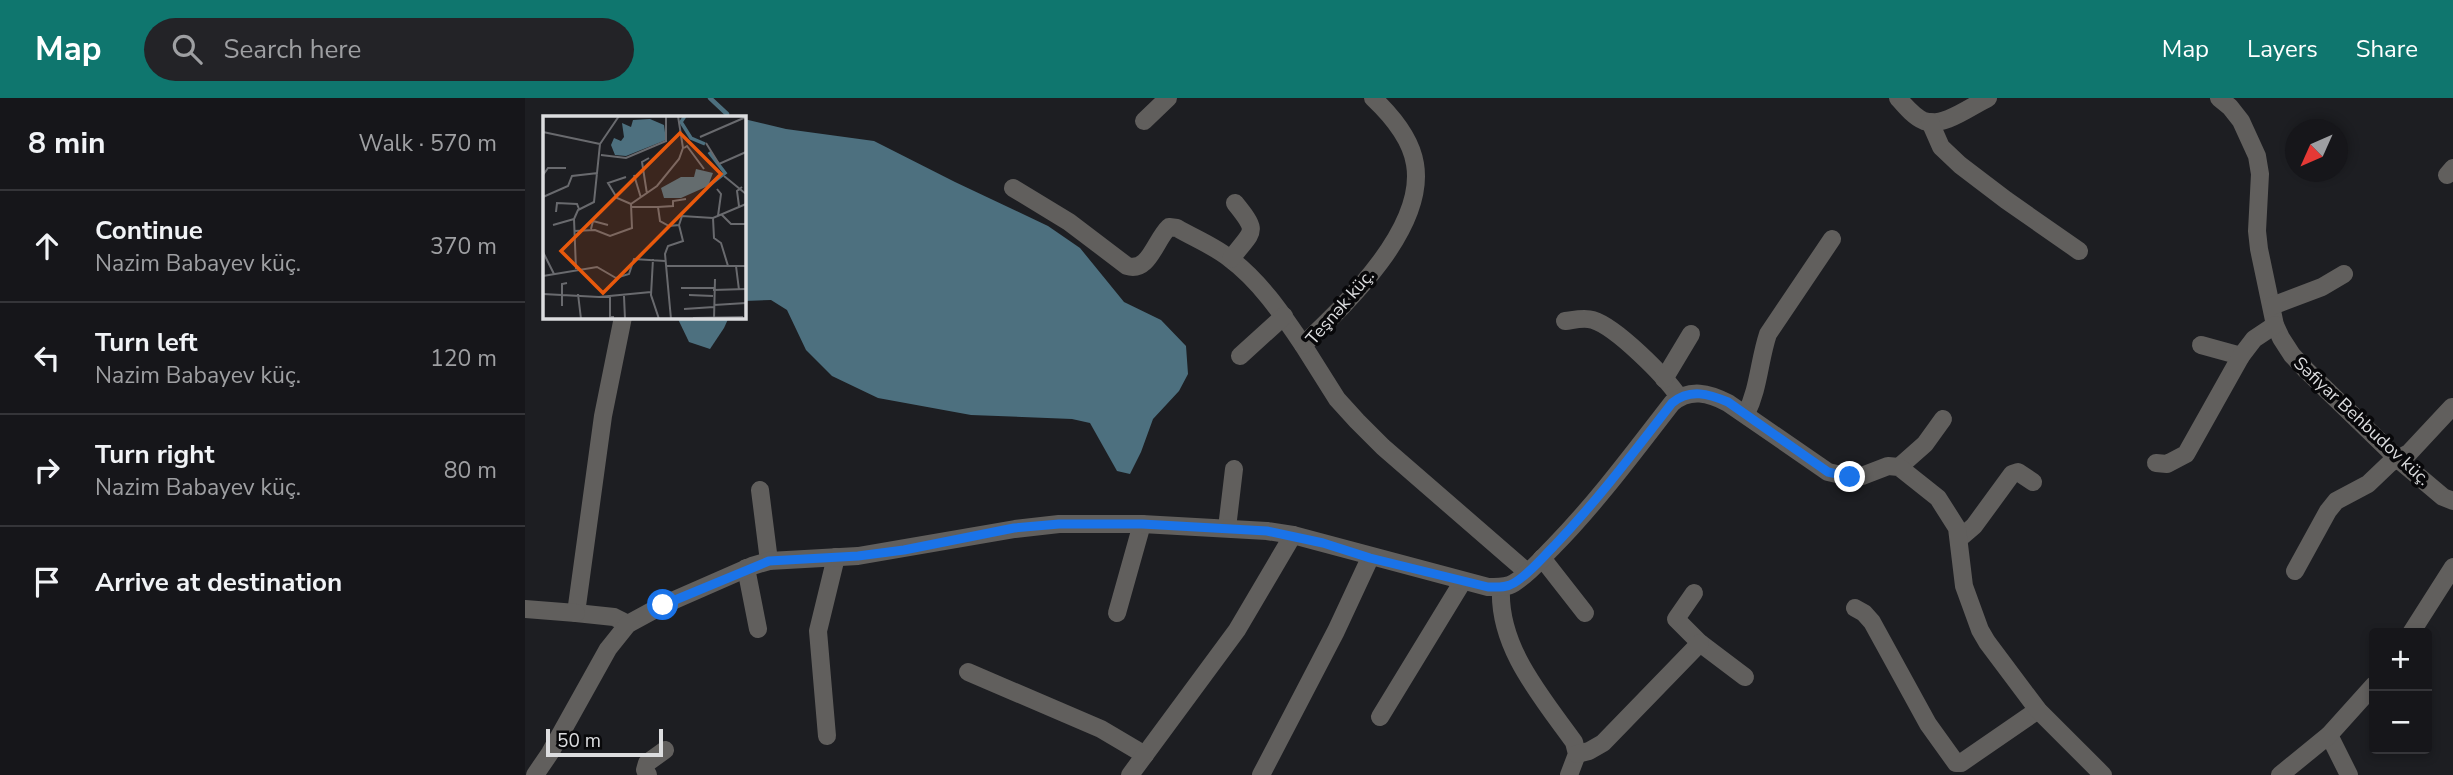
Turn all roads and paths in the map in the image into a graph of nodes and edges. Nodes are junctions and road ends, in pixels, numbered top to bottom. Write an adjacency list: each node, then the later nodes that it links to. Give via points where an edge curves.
1 (1168, 98): 6 (street)
2 (1373, 98): 20 (street, Teşnək küç., via 1404,136 1415,163 1407,217 1396,240 1359,288)
3 (1898, 98): 7 (street)
4 (1988, 98): 7 (street)
5 (2219, 98): 14 (street, Səfiyar Behbudov küç., via 2241,121 2257,156 2257,230)
6 (1144, 121)
7 (1930, 122): 11 (street, via 1941,147 1961,165)
8 (1013, 188): 12 (street, via 1135,269 1142,266 1169,227)
9 (1235, 203): 12 (street, via 1252,230)
10 (1832, 239): 27 (street, via 1768,334)
11 (2079, 251)
12 (1231, 259): 15 (street)
13 (2344, 274): 14 (street)
14 (2271, 306): 18 (street, Səfiyar Behbudov küç.)
15 (1284, 316): 20 (street); 22 (street)
16 (623, 318): 53 (street, via 603,416)
17 (1566, 321): 24 (street, via 1589,318 1612,329)
18 (2275, 325): 23 (street, via 2254,339); 29 (street, Səfiyar Behbudov küç., via 2292,355)
19 (1691, 334): 24 (street)
20 (1303, 345): 47 (street, Teşnək küç., via 1357,421)
21 (2201, 345): 23 (street)
22 (1240, 356)
23 (2241, 356): 30 (street, via 2186,454 2167,464)
24 (1664, 379): 25 (street)
25 (1679, 397): 27 (street, via 1711,395); 42 (street, via 1583,516)
26 (2452, 407): 29 (street, via 2420,443)
27 (1746, 414): 31 (street, via 1828,472 1850,477)
28 (1943, 419): 31 (street, via 1925,444)
29 (2398, 459): 35 (street, Səfiyar Behbudov küç.); 46 (street, via 2368,484 2336,501)
30 (2157, 463)
31 (1899, 467): 39 (street, via 1938,498)
32 (1234, 469): 37 (street)
33 (2033, 482): 39 (street, via 2018,472 2013,474)
34 (759, 490): 43 (street)
35 (2453, 501)
36 (1142, 524): 37 (street); 40 (street, via 1014,528 904,550); 54 (street)
37 (1227, 528): 38 (street)
38 (1293, 536): 41 (street); 69 (street, via 1237,630)
39 (1960, 538): 63 (street, via 1964,586 1980,630)
40 (836, 557): 43 (street); 66 (street, via 818,631)
41 (1370, 558): 48 (street); 73 (street)
42 (1542, 558): 47 (street); 55 (street)
43 (769, 561): 45 (street)
44 (2453, 567): 57 (street)
45 (746, 568): 56 (street); 58 (street)
46 (2295, 571)
47 (1527, 572): 49 (street)
48 (1463, 580): 49 (street); 64 (street)
49 (1501, 587): 68 (street, via 1503,621 1519,660 1574,742)
50 (1694, 593): 59 (street, via 1676,619)
51 (1855, 608): 63 (street, via 1872,622 1928,724 1956,763)
52 (525, 609): 53 (street)
53 (576, 613): 56 (street, via 614,617)
54 (1117, 613)
55 (1585, 613)
56 (628, 624): 70 (street, via 608,649)
57 (2414, 628)
58 (758, 629)
59 (1700, 643): 61 (street); 68 (street, via 1603,743)
60 (968, 671): 69 (street, via 1101,729)
61 (1745, 677)
62 (2370, 691): 65 (street)
63 (2038, 710): 75 (street)
64 (1380, 717)
65 (2329, 735): 76 (street); 77 (street)
66 (827, 736)
67 (665, 750): 71 (street, via 647,764)
68 (1577, 754): 74 (street)
69 (1145, 755): 72 (street)
70 (535, 775)
71 (648, 775)
72 (1131, 775)
73 (1261, 775)
74 (1569, 775)
75 (2103, 775)
76 (2280, 775)
77 (2349, 775)

